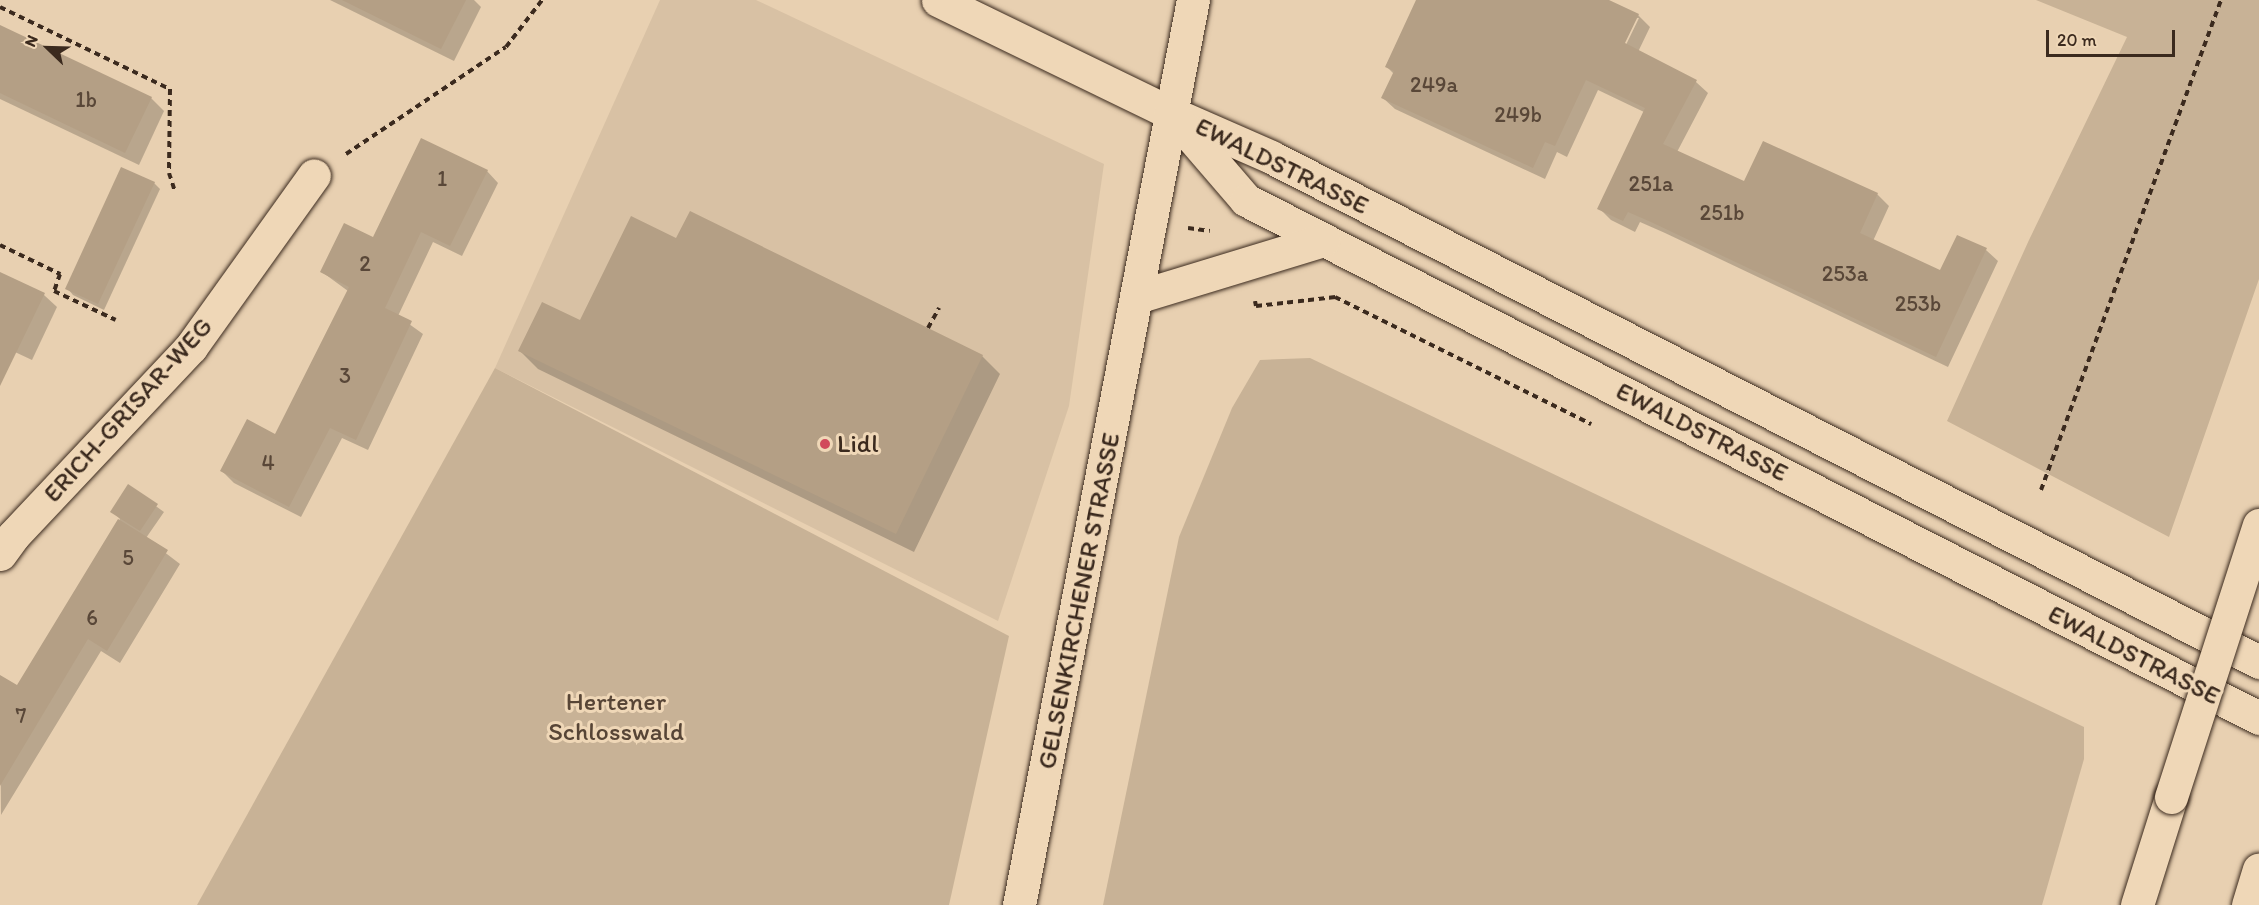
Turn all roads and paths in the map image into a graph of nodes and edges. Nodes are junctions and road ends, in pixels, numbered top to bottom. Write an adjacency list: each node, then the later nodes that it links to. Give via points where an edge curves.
1 (542, 0): 7 (path, via 506,47)
2 (938, 0): 6 (main road, EWALDSTRASSE)
3 (1193, 0): 6 (main road, GELSENKIRCHENER STRASSE)
4 (2221, 0): 17 (path)
5 (0, 7): 8 (path, via 170,89 169,173)
6 (1171, 113): 9 (main road, EWALDSTRASSE, via 1246,200); 11 (main road, GELSENKIRCHENER STRASSE); 20 (main road, EWALDSTRASSE, via 1271,157)
7 (315, 175): 19 (main road, ERICH-GRISAR-WEG, via 191,347)
8 (175, 191)
9 (1324, 240): 11 (main road); 21 (main road, EWALDSTRASSE)
10 (0, 246): 14 (path, via 60,274 54,291)
11 (1137, 297): 23 (main road, GELSENKIRCHENER STRASSE)
12 (1256, 306): 16 (path, via 1335,297)
13 (939, 308): 15 (path)
14 (116, 320)
15 (928, 328)
16 (1593, 425)
17 (2041, 489)
18 (2259, 525): 24 (main road, bridge)
19 (4, 538)
20 (2259, 662)
21 (2259, 717)
22 (2259, 870): 25 (main road)
23 (1019, 905)
24 (2137, 905)
25 (2248, 905)

